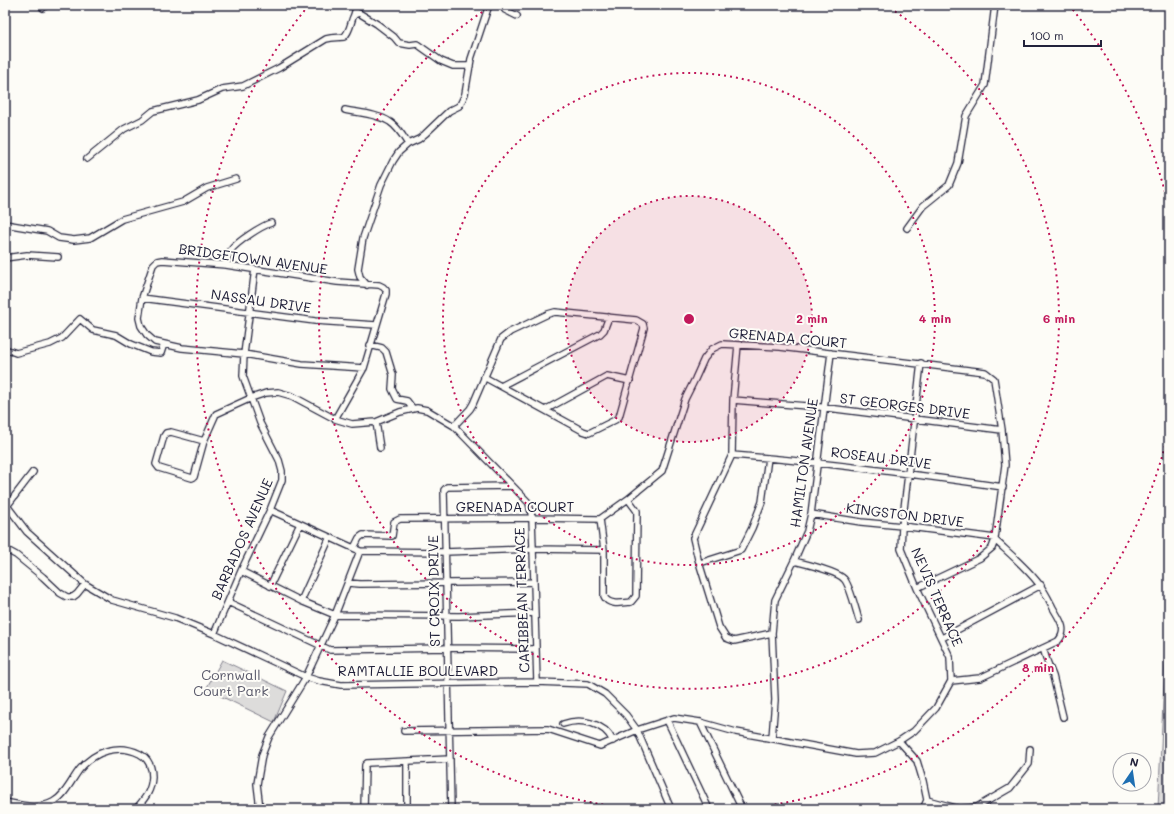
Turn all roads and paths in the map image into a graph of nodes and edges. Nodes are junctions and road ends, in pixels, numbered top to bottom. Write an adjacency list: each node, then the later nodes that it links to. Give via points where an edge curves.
1 (357, 5): 5 (street)
2 (489, 5): 7 (street)
3 (502, 5): 6 (street)
4 (995, 5): 14 (street, via 985,85 966,116 958,163 949,185 923,206)
5 (354, 15): 7 (street, via 359,13 377,24 399,43 417,44 453,66); 10 (street, via 349,32 344,37 326,40 243,86 222,89 198,100 153,111 124,129)
6 (517, 16)
7 (470, 66): 9 (street, via 465,94 459,106 449,111 419,139)
8 (345, 110): 9 (street, via 389,121)
9 (408, 144): 19 (street, via 399,152 386,173 363,238 358,273)
10 (88, 158)
11 (236, 179): 13 (street, via 207,188 183,202 122,219 90,238 59,238 47,231)
12 (271, 223): 17 (street, via 234,246 228,255)
13 (5, 224)
14 (907, 228)
15 (58, 257): 16 (street, via 27,255)
16 (5, 258)
17 (226, 265): 18 (street, BRIDGETOWN AVENUE); 20 (street, BRIDGETOWN AVENUE, via 157,261 153,265)
18 (255, 269): 19 (street, BRIDGETOWN AVENUE, via 324,281); 21 (street, BARBADOS AVENUE)
19 (368, 285): 23 (street, BRIDGETOWN AVENUE, via 379,285 386,290)
20 (142, 298): 21 (street, NASSAU DRIVE); 24 (street, BRIDGETOWN AVENUE, via 140,326 155,342)
21 (250, 311): 23 (street, NASSAU DRIVE, via 315,321); 29 (street, BARBADOS AVENUE)
22 (608, 318): 32 (street, via 555,312 510,332 501,339); 33 (street, via 636,320 643,324); 34 (street, via 600,334)
23 (376, 325): 25 (street)
24 (164, 344): 27 (street, via 161,352 151,352 116,335 93,330 80,319 62,338 50,344 16,353); 29 (street, BRIDGETOWN AVENUE)
25 (370, 345): 31 (street); 38 (street, via 382,348 386,352 393,375 392,389 395,397 407,401)
26 (738, 345): 28 (street, GRENADA COURT); 36 (street); 54 (street, GRENADA COURT, via 722,344 712,349 704,359 685,399 662,471)
27 (5, 348)
28 (831, 353): 30 (street, GRENADA COURT); 37 (street, HAMILTON AVENUE)
29 (244, 354): 31 (street, BRIDGETOWN AVENUE, via 302,364); 35 (street, BARBADOS AVENUE, via 243,376)
30 (921, 363): 40 (street, NEVIS TERRACE); 44 (street, GRENADA COURT, via 985,372 994,379)
31 (364, 368): 41 (street)
32 (484, 377): 34 (street); 43 (street, via 470,409)
33 (630, 381): 39 (street, via 607,376); 39 (street, via 619,417 589,433)
34 (501, 386): 39 (street)
35 (251, 398): 41 (street, CARIBBEAN TERRACE, via 266,393 287,393); 45 (street, CARIBBEAN TERRACE, via 216,414); 56 (street, BARBADOS AVENUE, via 282,470 282,480)
36 (732, 400): 37 (street, ST GEORGES DRIVE); 47 (street)
37 (824, 408): 40 (street, ST GEORGES DRIVE); 49 (street, HAMILTON AVENUE)
38 (413, 409): 42 (street, CARIBBEAN TERRACE); 43 (street, CARIBBEAN TERRACE, via 427,410)
39 (545, 410)
40 (914, 418): 44 (street, ST GEORGES DRIVE); 51 (street, NEVIS TERRACE)
41 (335, 419): 42 (street, CARIBBEAN TERRACE, via 352,424)
42 (376, 422): 46 (street)
43 (454, 426): 52 (street, CARIBBEAN TERRACE)
44 (1002, 430): 53 (street, GRENADA COURT, via 1006,465)
45 (204, 441): 45 (street, CARIBBEAN TERRACE, via 194,477 157,466 166,433 171,432)
46 (380, 448)
47 (732, 455): 48 (street, ROSEAU DRIVE); 72 (street, via 693,538)
48 (768, 458): 49 (street, ROSEAU DRIVE); 72 (street, via 762,502 741,550)
49 (818, 463): 51 (street, ROSEAU DRIVE); 57 (street, HAMILTON AVENUE)
50 (33, 472): 55 (street)
51 (908, 473): 53 (street, ROSEAU DRIVE); 62 (street, NEVIS TERRACE)
52 (512, 486): 58 (street, CARIBBEAN TERRACE, via 529,503); 59 (street, ST CROIX DRIVE, via 447,486 444,490)
53 (1003, 487): 64 (street, GRENADA COURT)
54 (628, 499): 60 (street, GRENADA COURT); 68 (street, via 636,511 636,596 631,602 608,602 604,596)
55 (6, 505): 77 (street, RAMTALLIE BOULEVARD, via 27,532)
56 (270, 510): 61 (street); 73 (street, BARBADOS AVENUE)
57 (811, 514): 62 (street, KINGSTON DRIVE); 71 (street, HAMILTON AVENUE, via 807,531)
58 (532, 518): 59 (street, GRENADA COURT); 60 (street, GRENADA COURT); 67 (street, CARIBBEAN TERRACE)
59 (444, 519): 65 (street, GRENADA COURT, via 395,520 392,536 363,535); 70 (street, ST CROIX DRIVE)
60 (600, 519): 68 (street)
61 (300, 524): 63 (street); 79 (street)
62 (902, 526): 64 (street, KINGSTON DRIVE); 80 (street, NEVIS TERRACE, via 901,549)
63 (330, 537): 65 (street); 81 (street)
64 (995, 539): 78 (street); 80 (street, GRENADA COURT, via 992,548 980,558)
65 (354, 548): 69 (street)
66 (5, 549): 77 (street, via 67,597 77,594)
67 (533, 549): 68 (street); 70 (street); 74 (street, CARIBBEAN TERRACE)
68 (604, 550)
69 (360, 551): 70 (street); 75 (street)
70 (445, 552): 76 (street, ST CROIX DRIVE)
71 (794, 561): 86 (street, via 832,572 844,579); 87 (street, HAMILTON AVENUE, via 775,600)
72 (700, 563): 87 (street, via 719,626 726,638 734,641)
73 (241, 572): 79 (street); 82 (street, BARBADOS AVENUE)
74 (534, 582): 76 (street); 83 (street, CARIBBEAN TERRACE)
75 (348, 583): 76 (street); 84 (street)
76 (446, 583): 85 (street, ST CROIX DRIVE)
77 (84, 584): 88 (street, RAMTALLIE BOULEVARD, via 112,600 175,618)
78 (1040, 585): 89 (street); 92 (street, via 1063,630 1063,636 1058,641)
79 (270, 586): 81 (street)
80 (917, 588): 89 (street, NEVIS TERRACE)
81 (301, 601): 84 (street)
82 (228, 602): 88 (street, BARBADOS AVENUE); 90 (street)
83 (534, 613): 85 (street); 93 (street, CARIBBEAN TERRACE)
84 (335, 615): 85 (street); 90 (street)
85 (446, 616): 91 (street, ST CROIX DRIVE)
86 (859, 620)
87 (772, 633): 105 (street, HAMILTON AVENUE, via 775,700)
88 (214, 634): 94 (street, RAMTALLIE BOULEVARD)
89 (942, 638): 95 (street, NEVIS TERRACE, via 950,657)
90 (320, 646): 91 (street, via 330,650); 94 (street)
91 (447, 648): 93 (street); 97 (street, ST CROIX DRIVE)
92 (1043, 648): 95 (street, via 980,678); 98 (street)
93 (536, 649): 96 (street, CARIBBEAN TERRACE)
94 (306, 677): 97 (street, RAMTALLIE BOULEVARD, via 341,685); 114 (street, via 269,737 262,755 257,784)
95 (951, 680): 107 (street, via 936,708 914,731)
96 (537, 682): 97 (street, RAMTALLIE BOULEVARD); 103 (street, RAMTALLIE BOULEVARD, via 588,684 605,694 626,715)
97 (448, 683): 102 (street, ST CROIX DRIVE)
98 (1063, 717)
99 (667, 720): 100 (street, via 674,718); 103 (street); 119 (street)
100 (700, 722): 105 (street); 120 (street)
101 (563, 724): 106 (street, via 580,720 599,726)
102 (449, 730): 104 (street); 106 (street, via 548,729 600,746); 109 (street, ST CROIX DRIVE)
103 (636, 730): 106 (street); 118 (street, RAMTALLIE BOULEVARD)
104 (404, 731)
105 (772, 738): 107 (street, via 856,754 875,753)
106 (613, 741)
107 (899, 741): 111 (street, via 916,761)
108 (1030, 749): 122 (street, via 1029,764 1010,788 977,807)
109 (450, 759): 110 (street); 117 (street, ST CROIX DRIVE)
110 (407, 762): 115 (street, via 366,763); 116 (street)
111 (927, 800): 121 (street); 122 (street)
112 (5, 802): 113 (street, via 32,807 54,802 89,760 109,750 120,749 142,755 149,762 152,771 148,795)
113 (136, 809)
114 (260, 809)
115 (364, 809)
116 (407, 809)
117 (451, 809)
118 (671, 809)
119 (709, 809)
120 (742, 809)
121 (923, 809)
122 (961, 809)

